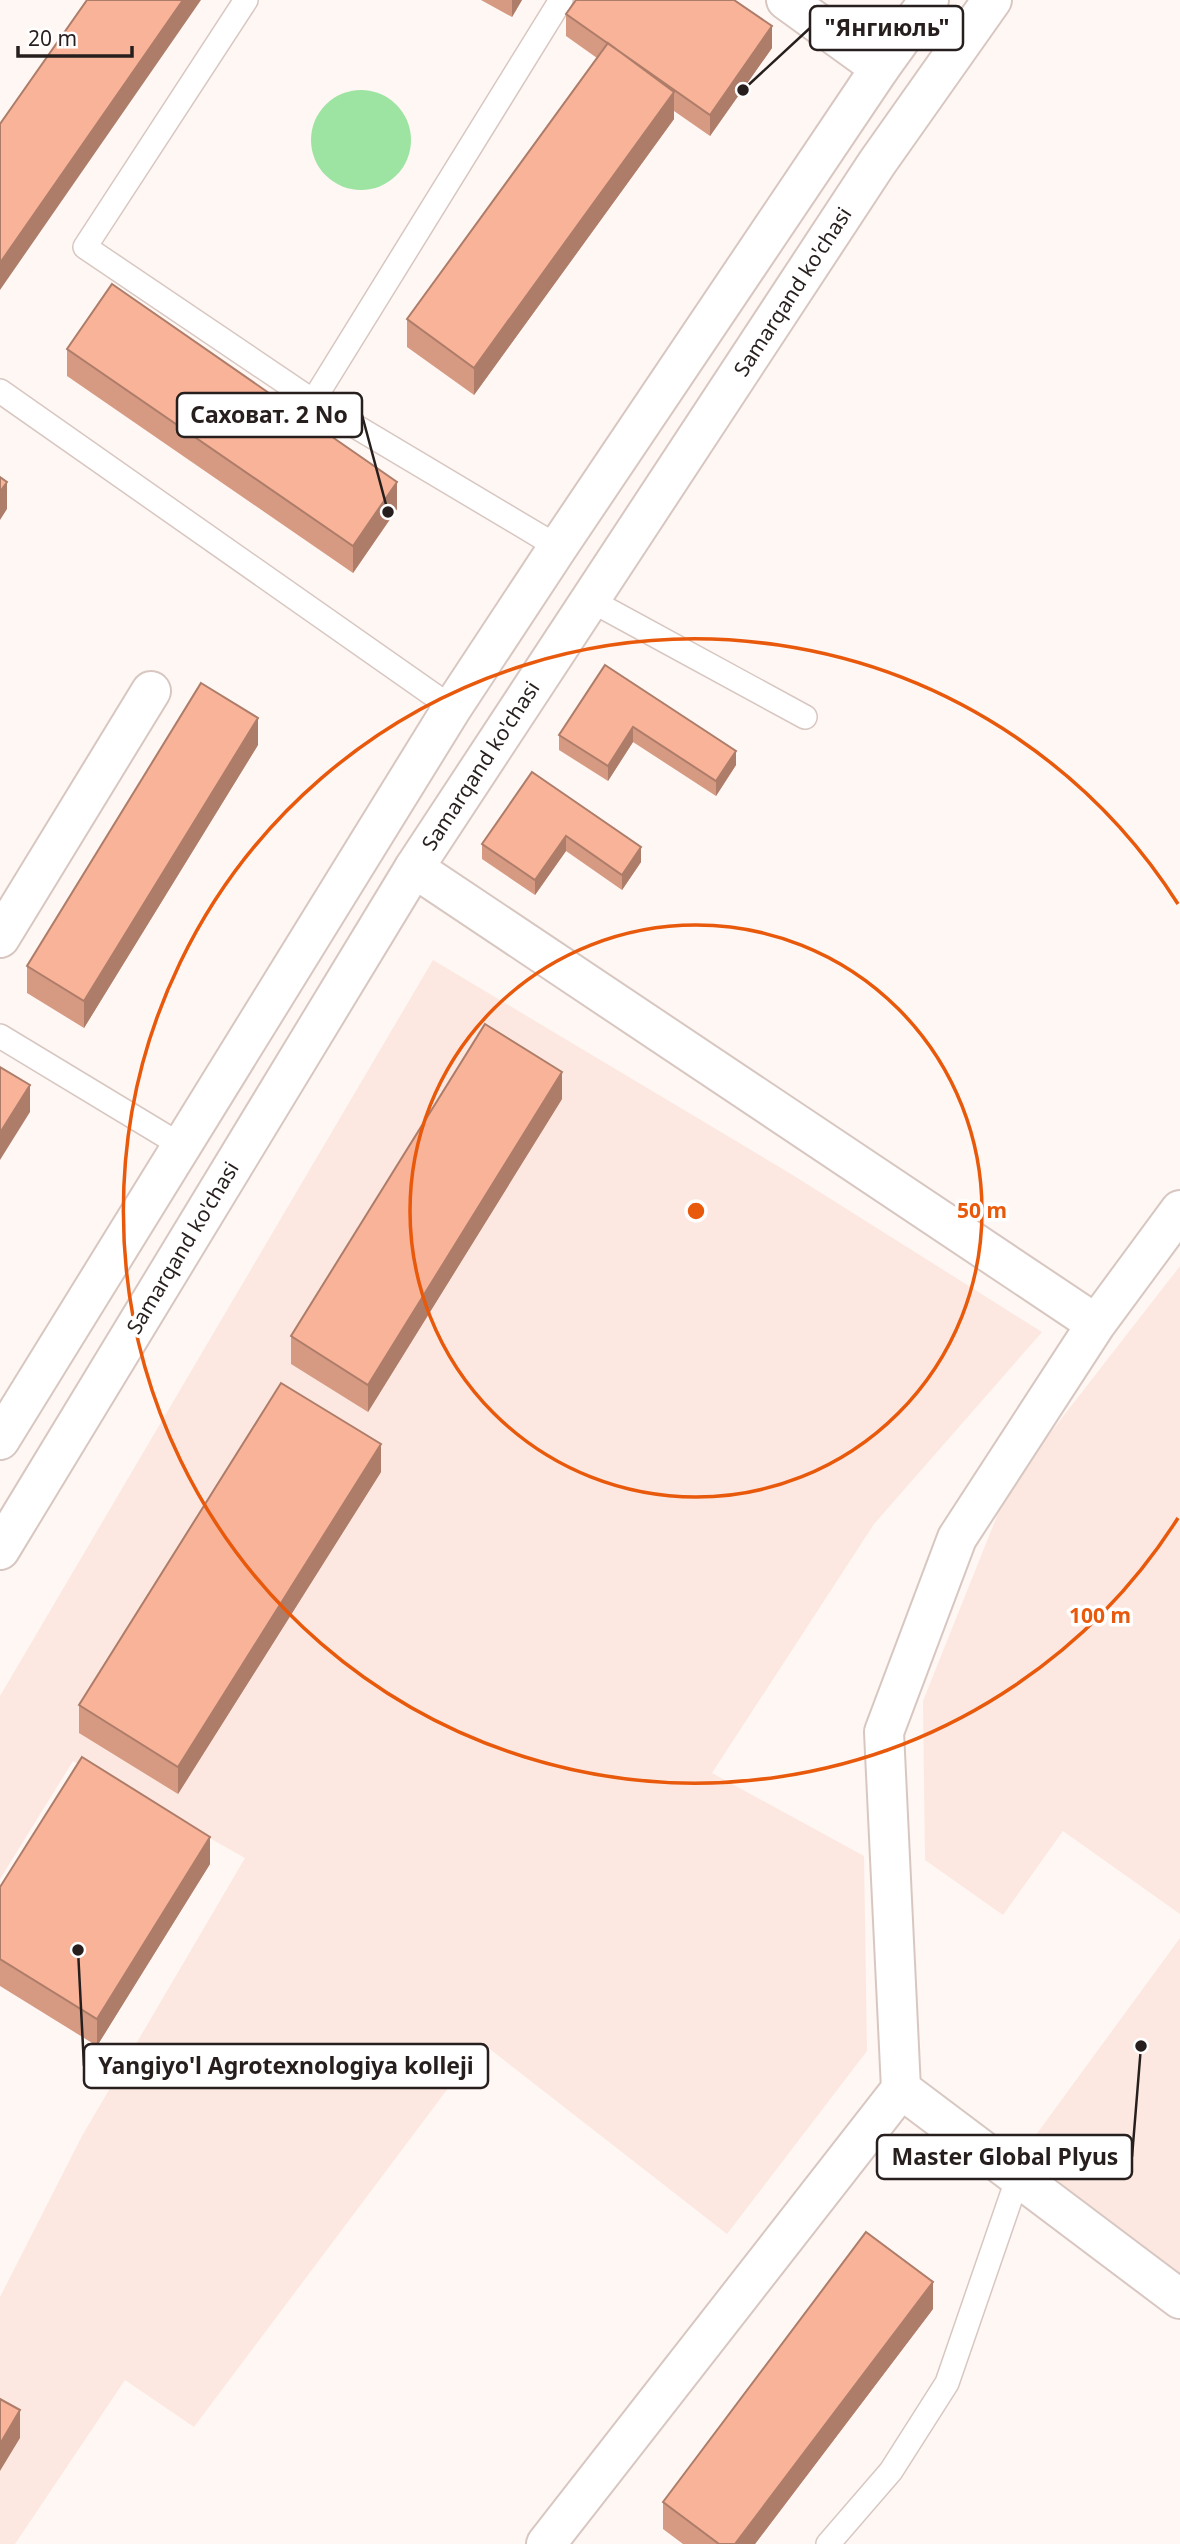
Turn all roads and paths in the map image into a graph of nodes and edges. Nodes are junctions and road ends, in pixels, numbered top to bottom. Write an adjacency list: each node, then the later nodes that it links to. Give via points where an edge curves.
1 (246, 0): 8 (lane, via 85,247)
2 (561, 0): 8 (lane)
3 (786, 0): 6 (main road)
4 (929, 0): 6 (main road)
5 (992, 0): 10 (main road, Samarqand ko'chasi, via 877,163)
6 (880, 68): 9 (main road)
7 (0, 391): 12 (lane)
8 (313, 401): 9 (lane)
9 (558, 547): 12 (main road)
10 (590, 600): 13 (lane); 15 (main road, Samarqand ko'chasi)
11 (151, 691): 16 (main road)
12 (452, 708): 14 (main road)
13 (805, 716)
14 (370, 841): 15 (main road); 18 (main road)
15 (414, 868): 20 (main road); 22 (main road, Samarqand ko'chasi)
16 (0, 938)
17 (0, 1036): 18 (lane)
18 (182, 1146): 21 (main road)
19 (1180, 1210): 20 (main road)
20 (1096, 1324): 23 (main road, via 957,1538 884,1732)
21 (0, 1440)
22 (0, 1550)
23 (901, 2089): 24 (main road); 26 (main road)
24 (1018, 2177): 25 (main road); 27 (lane, via 947,2383 891,2471)
25 (1180, 2299)
26 (551, 2542)
27 (828, 2544)

